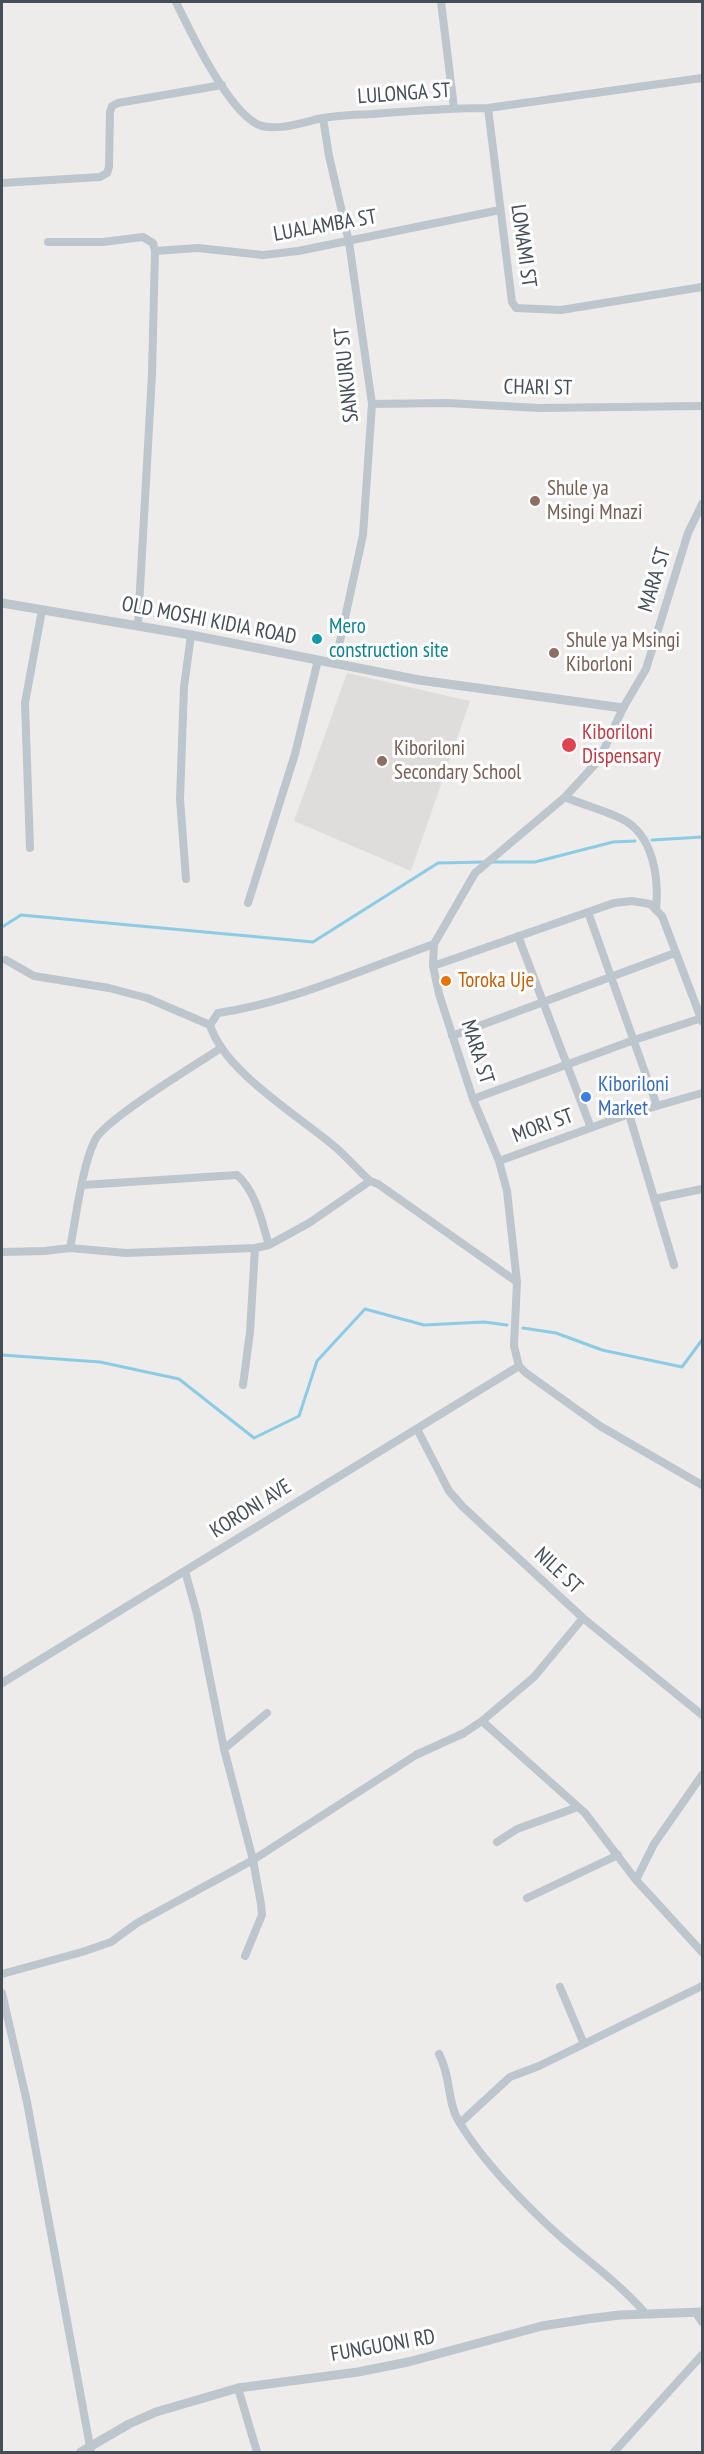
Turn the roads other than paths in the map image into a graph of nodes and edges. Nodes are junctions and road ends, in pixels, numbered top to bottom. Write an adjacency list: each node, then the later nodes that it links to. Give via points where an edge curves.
1 (176, 2): 4 (street, LULONGA ST)
2 (441, 2): 5 (street)
3 (702, 78): 6 (street, LULONGA ST)
4 (222, 85): 7 (street, LULONGA ST, via 243,112 262,126 288,126); 8 (street, via 112,106 110,167 100,177)
5 (454, 108): 6 (street, LULONGA ST); 7 (street, LULONGA ST)
6 (488, 108): 9 (street, LOMAMI ST)
7 (323, 118): 11 (street, SANKURU ST)
8 (2, 183)
9 (500, 210): 11 (street, LUALAMBA ST); 13 (street, LOMAMI ST, via 516,308 561,310)
10 (48, 242): 12 (street, via 143,237 153,243)
11 (349, 242): 12 (street, LUALAMBA ST, via 263,255 198,248); 14 (street, SANKURU ST)
12 (155, 250): 19 (street)
13 (702, 287)
14 (372, 404): 15 (street, CHARI ST); 22 (street, SANKURU ST, via 363,535)
15 (702, 406)
16 (702, 504): 23 (street, MARA ST, via 688,533 646,669)
17 (2, 603): 18 (street, OLD MOSHI KIDIA ROAD)
18 (42, 610): 19 (street, OLD MOSHI KIDIA ROAD); 25 (street, via 25,703)
19 (138, 625): 20 (street, OLD MOSHI KIDIA ROAD)
20 (190, 635): 21 (street, OLD MOSHI KIDIA ROAD); 26 (street, via 180,799)
21 (318, 660): 22 (street, OLD MOSHI KIDIA ROAD); 27 (street, via 295,754)
22 (335, 664): 23 (street, OLD MOSHI KIDIA ROAD, via 419,680)
23 (623, 708): 24 (street, MARA ST, via 599,760)
24 (565, 797): 28 (street, via 616,816 634,828 654,864); 31 (street, MARA ST, via 476,873)
25 (30, 848)
26 (186, 879)
27 (248, 903)
28 (656, 910): 29 (street, via 650,904 632,901); 32 (street, via 662,916)
29 (588, 912): 30 (street); 35 (street)
30 (518, 936): 34 (street); 36 (street)
31 (434, 944): 34 (street, MARA ST); 38 (street, via 291,995 218,1013)
32 (675, 953): 35 (street); 37 (street)
33 (6, 960): 38 (street, via 34,976 147,998)
34 (433, 966): 39 (street, MARA ST)
35 (611, 976): 36 (street); 40 (street)
36 (543, 1002): 39 (street); 42 (street)
37 (702, 1019): 40 (street)
38 (210, 1025): 41 (street)
39 (452, 1036): 44 (street, MARA ST)
40 (633, 1040): 42 (street); 45 (street)
41 (221, 1048): 49 (street, via 256,1084 337,1148); 50 (street, via 100,1131 91,1148)
42 (566, 1065): 44 (street); 47 (street)
43 (702, 1093): 45 (street, MORI ST)
44 (473, 1100): 48 (street, MARA ST)
45 (657, 1106): 46 (street, MORI ST)
46 (629, 1114): 47 (street, MORI ST); 52 (street)
47 (591, 1128): 48 (street, MORI ST)
48 (499, 1161): 58 (street, MARA ST, via 507,1191)
49 (369, 1181): 53 (street, via 309,1223); 58 (street)
50 (83, 1185): 53 (street, via 237,1175 254,1202); 54 (street)
51 (702, 1189): 52 (street)
52 (654, 1199): 57 (street)
53 (269, 1245): 55 (street)
54 (70, 1248): 55 (street, via 126,1253); 56 (street)
55 (255, 1248): 60 (street)
56 (2, 1252)
57 (674, 1265)
58 (517, 1282): 59 (street, MARA ST, via 514,1346)
59 (519, 1366): 61 (street, KORONI AVE); 62 (street, via 600,1426)
60 (243, 1384)
61 (417, 1429): 63 (street, KORONI AVE); 64 (street, NILE ST, via 449,1491 463,1507)
62 (702, 1485)
63 (184, 1571): 65 (street, KORONI AVE); 69 (street)
64 (583, 1618): 67 (street, NILE ST); 68 (street, via 534,1677)
65 (2, 1683)
66 (267, 1713): 69 (street)
67 (702, 1715)
68 (482, 1721): 71 (street); 74 (street, via 400,1764)
69 (224, 1749): 74 (street)
70 (702, 1775): 75 (street, via 654,1844)
71 (578, 1807): 72 (street, via 517,1829); 73 (street)
72 (497, 1842)
73 (618, 1856): 75 (street); 76 (street)
74 (253, 1860): 78 (street, via 261,1915); 79 (street, via 103,1945)
75 (636, 1880): 77 (street)
76 (527, 1898)
77 (702, 1952)
78 (245, 1956)
79 (2, 1974)
80 (702, 1986): 83 (street)
81 (560, 1987): 83 (street)
82 (2, 1993): 91 (street, via 27,2102)
83 (584, 2044): 85 (street, via 510,2078)
84 (439, 2054): 85 (street)
85 (460, 2123): 87 (street, via 512,2189)
86 (699, 2312): 87 (street, FUNGUONI RD); 88 (street)
87 (646, 2314): 90 (street, FUNGUONI RD, via 551,2325 408,2362)
88 (702, 2322)
89 (702, 2355): 94 (street)
90 (238, 2388): 91 (street, FUNGUONI RD, via 156,2412); 93 (street)
91 (90, 2449): 92 (street, FUNGUONI RD)
92 (81, 2452)
93 (257, 2452)
94 (614, 2452)

